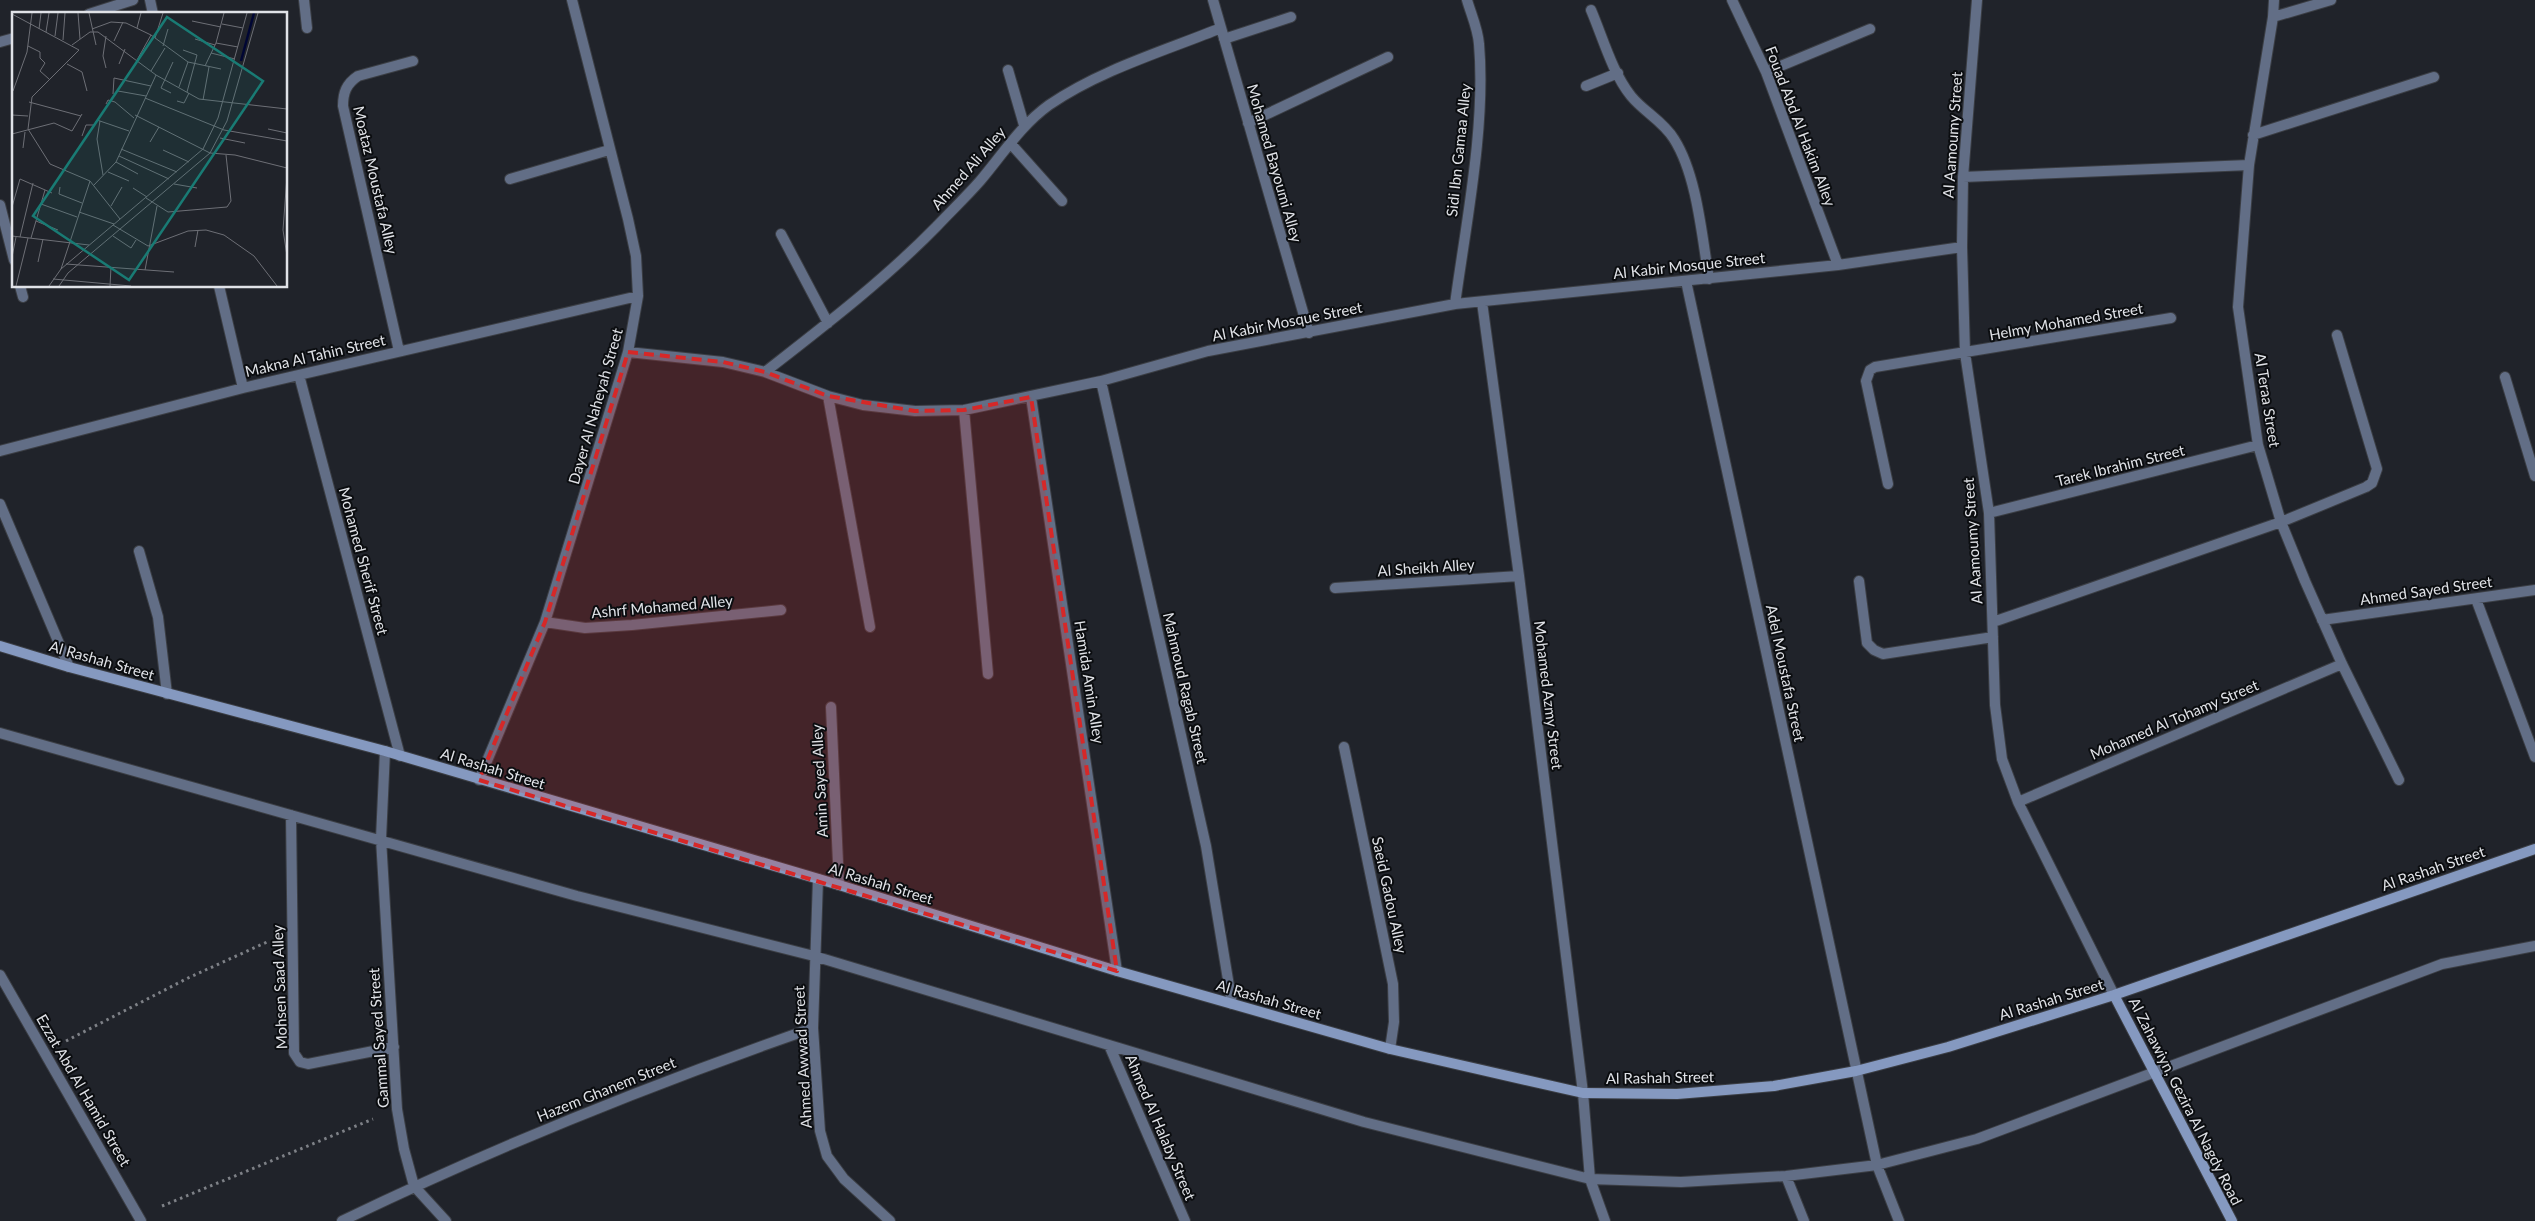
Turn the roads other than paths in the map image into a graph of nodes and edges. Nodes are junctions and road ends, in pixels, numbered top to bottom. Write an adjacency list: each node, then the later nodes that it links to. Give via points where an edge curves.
1 (133, 0): 11 (street)
2 (304, 0): 14 (street)
3 (572, 0): 29 (street, Dayer Al Naheyah Street)
4 (1213, 0): 15 (street, Mohamed Bayoumi Alley)
5 (1467, 0): 46 (street, Sidi Ibn Gamaa Alley, via 1479,42 1478,130)
6 (1732, 0): 21 (street, Fouad Abd Al Hakim Alley)
7 (1978, 0): 31 (street, Al Aamoumy Street)
8 (2274, 0): 13 (street, Al Teraa Street)
9 (2331, 0): 13 (street)
10 (1591, 10): 22 (street)
11 (95, 12)
12 (1291, 17): 17 (street)
13 (2273, 17): 27 (street, Al Teraa Street)
14 (307, 28)
15 (1221, 28): 17 (street, Mohamed Bayoumi Alley); 26 (street, Ahmed Ali Alley, via 1068,92)
16 (1870, 29): 21 (street)
17 (1224, 39): 25 (street, Mohamed Bayoumi Alley)
18 (1388, 57): 25 (street)
19 (413, 61): 51 (street, Moataz Moustafa Alley, via 358,76 350,81 343,97)
20 (1008, 70): 26 (street)
21 (1766, 72): 38 (street, Fouad Abd Al Hakim Alley)
22 (1618, 73): 24 (street); 39 (street, via 1632,96 1664,126 1682,154 1696,202)
23 (2434, 77): 27 (street)
24 (1586, 86)
25 (1248, 123): 49 (street, Mohamed Bayoumi Alley)
26 (1024, 125): 28 (street, Ahmed Ali Alley)
27 (2253, 135): 30 (street, Al Teraa Street)
28 (1010, 144): 33 (street); 48 (street, Ahmed Ali Alley, via 978,183 922,241)
29 (609, 150): 32 (street); 43 (street, Dayer Al Naheyah Street, via 636,256)
30 (2249, 165): 31 (street); 62 (street, Al Teraa Street, via 2238,307)
31 (1963, 177): 36 (street, Al Aamoumy Street)
32 (510, 179)
33 (1062, 201)
34 (0, 205): 37 (street)
35 (780, 234): 48 (street)
36 (1962, 247): 38 (street, Al Kabir Mosque Street); 53 (street, Al Aamoumy Street)
37 (12, 252)
38 (1838, 265): 39 (street, Al Kabir Mosque Street)
39 (1709, 279): 40 (street, Al Kabir Mosque Street)
40 (1686, 281): 45 (street, Al Kabir Mosque Street); 111 (street, Adel Moustafa Street)
41 (21, 288): 44 (street)
42 (219, 288): 58 (street)
43 (638, 296): 51 (street, Makna Al Tahin Street); 52 (street, Dayer Al Naheyah Street)
44 (23, 297)
45 (1482, 302): 46 (street, Al Kabir Mosque Street); 70 (street, Mohamed Azmy Street)
46 (1455, 304): 49 (street, Al Kabir Mosque Street)
47 (2171, 318): 53 (street, Helmy Mohamed Street)
48 (828, 323): 54 (street, Ahmed Ali Alley)
49 (1309, 333): 57 (street, Al Kabir Mosque Street, via 1208,351)
50 (2337, 334): 68 (street, via 2377,469 2376,476 2366,487)
51 (399, 351): 55 (street, Makna Al Tahin Street)
52 (628, 352): 54 (street, Al Kabir Mosque Street, via 723,362); 77 (street, Dayer Al Naheyah Street)
53 (1965, 353): 65 (street, Helmy Mohamed Street, via 1870,370 1866,381); 67 (street, Al Aamoumy Street)
54 (765, 372): 59 (street, Al Kabir Mosque Street)
55 (299, 374): 58 (street, Makna Al Tahin Street); 90 (street, Mohamed Sherif Street)
56 (2505, 377): 64 (street)
57 (1101, 381): 60 (street, Al Kabir Mosque Street); 106 (street, Mahmoud Ragab Street, via 1206,846)
58 (243, 388): 63 (street, Makna Al Tahin Street)
59 (828, 396): 61 (street, Al Kabir Mosque Street, via 863,405 915,411); 79 (street)
60 (1031, 397): 61 (street, Al Kabir Mosque Street); 102 (street, Hamida Amin Alley)
61 (964, 410): 84 (street)
62 (2258, 445): 67 (street, Tarek Ibrahim Street); 68 (street, Al Teraa Street)
63 (0, 451)
64 (2535, 476)
65 (1888, 484)
66 (0, 504): 83 (street)
67 (1988, 513): 78 (street, Al Aamoumy Street)
68 (2281, 522): 76 (street, Al Teraa Street); 78 (street)
69 (139, 551): 85 (street, via 158,617)
70 (1519, 576): 72 (street, Al Sheikh Alley); 113 (street, Mohamed Azmy Street)
71 (1859, 581): 80 (street, via 1868,643 1883,654)
72 (1334, 588)
73 (2535, 590): 74 (street, Ahmed Sayed Street)
74 (2476, 598): 76 (street, Ahmed Sayed Street); 91 (street)
75 (781, 610): 77 (street, Ashrf Mohamed Alley, via 585,628)
76 (2322, 620): 82 (street, Al Teraa Street)
77 (545, 622): 92 (street, Dayer Al Naheyah Street)
78 (1993, 622): 80 (street, Al Aamoumy Street)
79 (870, 627)
80 (1993, 637): 94 (street, Al Aamoumy Street, via 1995,705 2002,759)
81 (0, 646): 83 (main road, Al Rashah Street)
82 (2342, 664): 93 (street, Al Teraa Street); 94 (street, Mohamed Al Tohamy Street)
83 (69, 667): 85 (main road, Al Rashah Street)
84 (988, 674)
85 (167, 694): 89 (main road, Al Rashah Street)
86 (831, 707): 99 (street, Amin Sayed Alley)
87 (0, 733): 95 (street)
88 (1344, 747): 110 (street, Saeid Gadou Alley, via 1393,984 1394,1022)
89 (385, 751): 90 (main road, Al Rashah Street); 96 (street, Gammal Sayed Street)
90 (400, 756): 92 (main road, Al Rashah Street)
91 (2535, 757)
92 (479, 780): 98 (main road, Al Rashah Street)
93 (2399, 780)
94 (2018, 802): 105 (street, Al Aamoumy Street)
95 (291, 815): 96 (street); 109 (street, Mohsen Saad Alley, via 294,1053 300,1062 308,1064)
96 (381, 839): 101 (street, via 577,896); 109 (street, Gammal Sayed Street)
97 (2535, 849): 105 (main road, Al Rashah Street)
98 (818, 880): 99 (main road, Al Rashah Street); 101 (street, Ahmed Awwad Street)
99 (839, 885): 102 (main road, Al Rashah Street)
100 (2535, 946): 112 (street, via 2442,964)
101 (814, 956): 107 (street, Ahmed Awwad Street); 108 (street)
102 (1117, 971): 106 (main road, Al Rashah Street)
103 (0, 975): 104 (street, Ezzat Abd Al Hamid Street)
104 (3, 988): 118 (street, Ezzat Abd Al Hamid Street, via 45,1052)
105 (2114, 995): 111 (main road, Al Rashah Street, via 1948,1047); 112 (main road, Al Zahawiyn, Gezira Al Nagdy Road)
106 (1232, 1004): 110 (main road, Al Rashah Street)
107 (813, 1028): 117 (street, Hazem Ghanem Street, via 608,1103); 121 (street, Ahmed Awwad Street, via 820,1131 827,1156 844,1179)
108 (1109, 1045): 116 (street, via 1364,1122); 122 (street, Ahmed Al Halaby Street)
109 (394, 1047): 117 (street, Gammal Sayed Street, via 398,1109)
110 (1390, 1050): 113 (main road, Al Rashah Street)
111 (1856, 1071): 113 (main road, Al Rashah Street, via 1774,1086 1687,1094); 114 (street, Adel Moustafa Street)
112 (2153, 1073): 114 (street, via 1977,1139); 126 (main road, Al Zahawiyn, Gezira Al Nagdy Road)
113 (1583, 1093): 116 (street, Mohamed Azmy Street)
114 (1877, 1166): 115 (street); 125 (street, Adel Moustafa Street)
115 (1786, 1176): 116 (street, via 1681,1182); 124 (street)
116 (1590, 1178): 123 (street, Mohamed Azmy Street)
117 (414, 1186): 119 (street, Hazem Ghanem Street); 120 (street, Gammal Sayed Street)
118 (140, 1218)
119 (342, 1221)
120 (446, 1221)
121 (890, 1221)
122 (1185, 1221)
123 (1605, 1221)
124 (1804, 1221)
125 (1899, 1221)
126 (2232, 1221)

